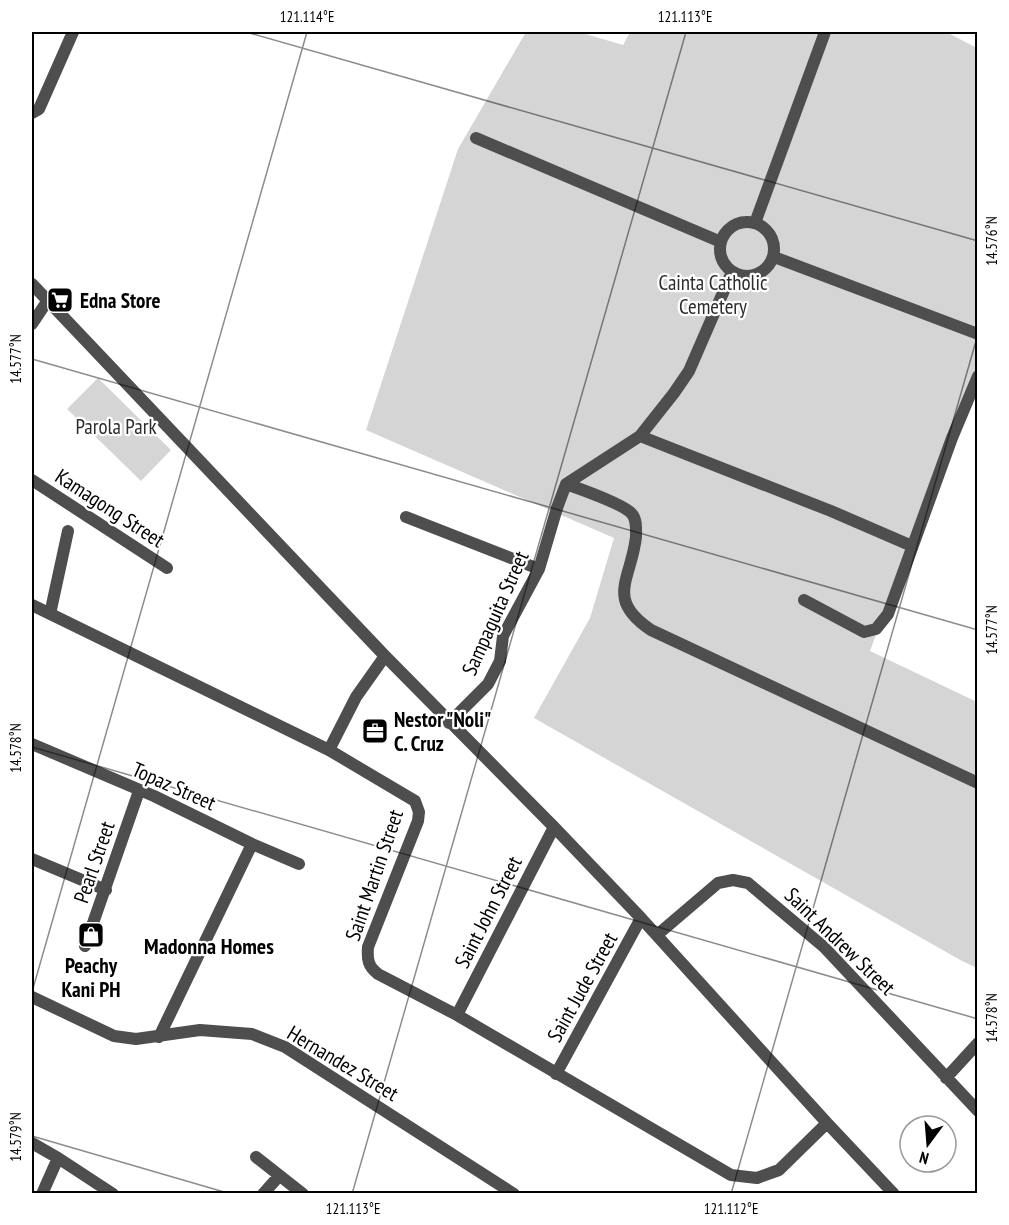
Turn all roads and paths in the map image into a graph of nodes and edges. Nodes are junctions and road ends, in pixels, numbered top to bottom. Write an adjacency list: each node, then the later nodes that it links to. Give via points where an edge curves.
1 (73, 32): 3 (street, via 39,109)
2 (825, 32): 5 (street)
3 (32, 113)
4 (476, 138): 6 (street)
5 (755, 223): 6 (street, via 738,224); 7 (street, via 769,233)
6 (721, 242): 8 (street, via 722,258)
7 (774, 257): 8 (street, via 757,275 740,276); 12 (street)
8 (732, 272): 14 (street, via 689,371)
9 (32, 284): 10 (street)
10 (48, 300): 11 (street); 25 (street)
11 (32, 324)
12 (978, 334)
13 (978, 376): 19 (street)
14 (640, 436): 16 (street); 19 (street)
15 (32, 480): 20 (street, Kamagong Street)
16 (566, 483): 21 (street, Sampaguita Street); 29 (street, via 633,515 637,528 624,588 626,607 651,630)
17 (406, 516): 21 (street)
18 (68, 531): 24 (street)
19 (912, 546): 22 (street, via 888,614 870,632)
20 (167, 568)
21 (539, 569): 26 (street, Sampaguita Street, via 503,636 500,661 488,684)
22 (804, 600)
23 (32, 604): 24 (street, Saint Martin Street)
24 (50, 614): 28 (street, Saint Martin Street)
25 (385, 656): 26 (street); 28 (street, via 356,697)
26 (449, 723): 31 (street)
27 (32, 744): 30 (street, Topaz Street)
28 (329, 750): 40 (street, Saint Martin Street, via 407,795 415,801 419,812 368,947 370,967)
29 (978, 783)
30 (139, 792): 32 (street, Topaz Street); 35 (street, Pearl Street)
31 (554, 827): 36 (street); 40 (street, Saint John Street)
32 (252, 844): 34 (street, Topaz Street); 41 (street)
33 (32, 859): 35 (street)
34 (299, 864)
35 (106, 890): 38 (street, Pearl Street)
36 (641, 918): 37 (street); 43 (street, Saint Jude Street)
37 (657, 935): 44 (street, Saint Andrew Street, via 718,883 748,883 824,947); 46 (street)
38 (85, 946)
39 (32, 997): 41 (street, Hernandez Street, via 114,1036)
40 (457, 1015): 43 (street, Saint Martin Street)
41 (159, 1036): 55 (street, Hernandez Street, via 200,1030 252,1034 285,1047)
42 (978, 1043): 44 (street)
43 (556, 1074): 46 (street, Saint Martin Street, via 731,1175 757,1178 779,1170)
44 (946, 1078): 45 (street, Saint Andrew Street)
45 (978, 1112)
46 (827, 1123): 56 (street)
47 (32, 1143): 49 (street)
48 (256, 1157): 50 (street)
49 (58, 1158): 51 (street); 52 (street)
50 (279, 1176): 53 (street); 54 (street)
51 (42, 1194)
52 (113, 1194)
53 (263, 1194)
54 (303, 1194)
55 (514, 1194)
56 (894, 1194)

